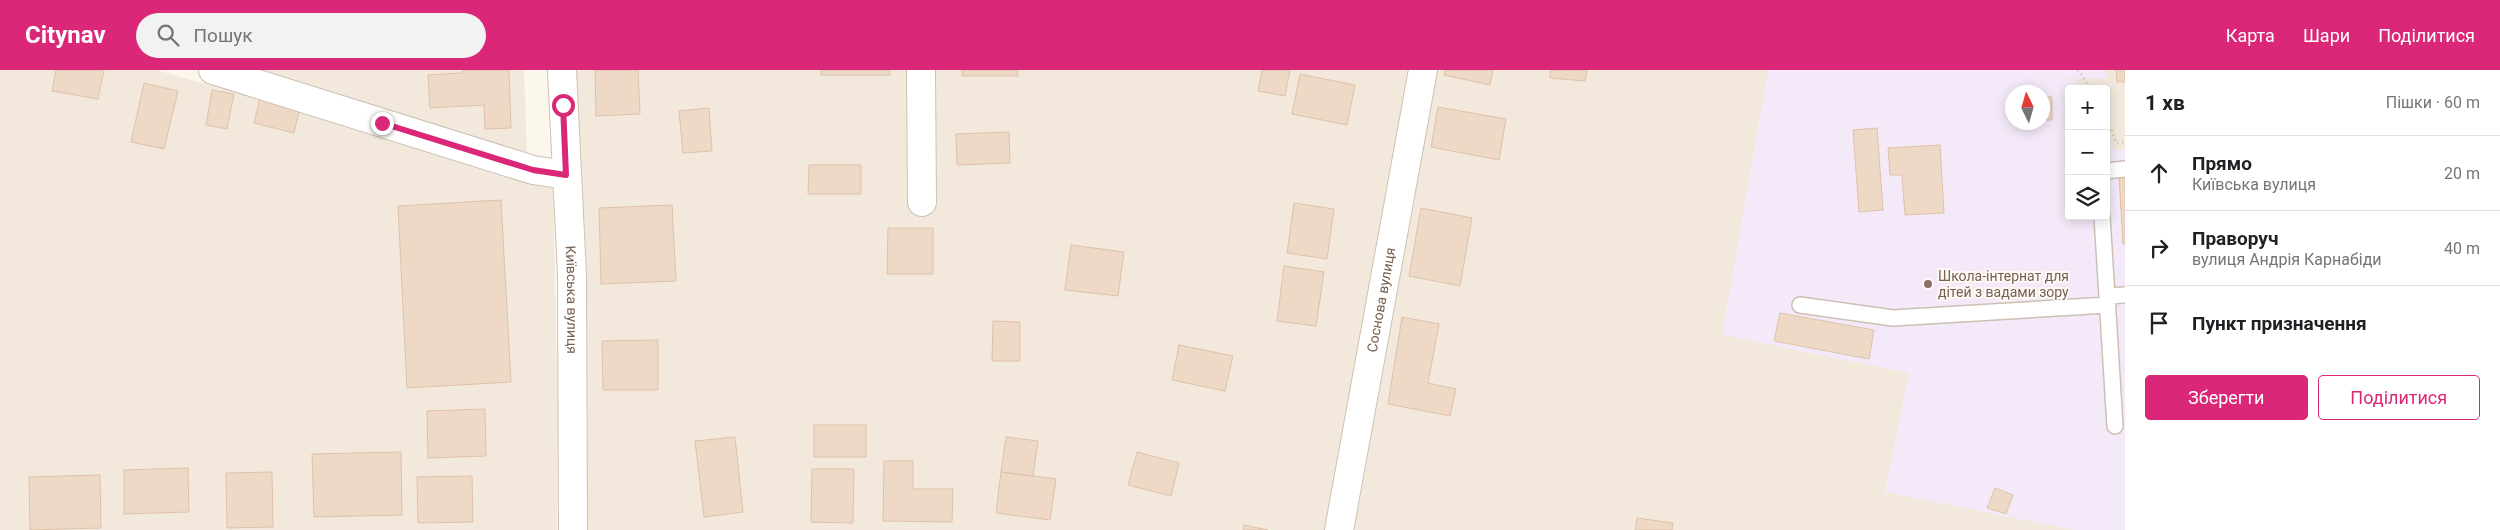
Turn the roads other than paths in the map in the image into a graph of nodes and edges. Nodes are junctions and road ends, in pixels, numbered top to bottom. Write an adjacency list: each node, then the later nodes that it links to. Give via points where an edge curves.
1 (213, 70): 7 (street, via 533,170)
2 (562, 70): 7 (street, Київська вулиця)
3 (921, 70): 8 (street)
4 (1423, 70): 15 (street, Соснова вулиця)
5 (2125, 169): 6 (lane)
6 (2110, 171)
7 (566, 175): 14 (street, Київська вулиця, via 572,275)
8 (922, 202)
9 (2102, 220): 11 (lane)
10 (2125, 296): 11 (lane)
11 (2108, 300): 12 (lane, via 1893,318); 13 (lane)
12 (1800, 305)
13 (2115, 426)
14 (573, 530)
15 (1339, 530)

